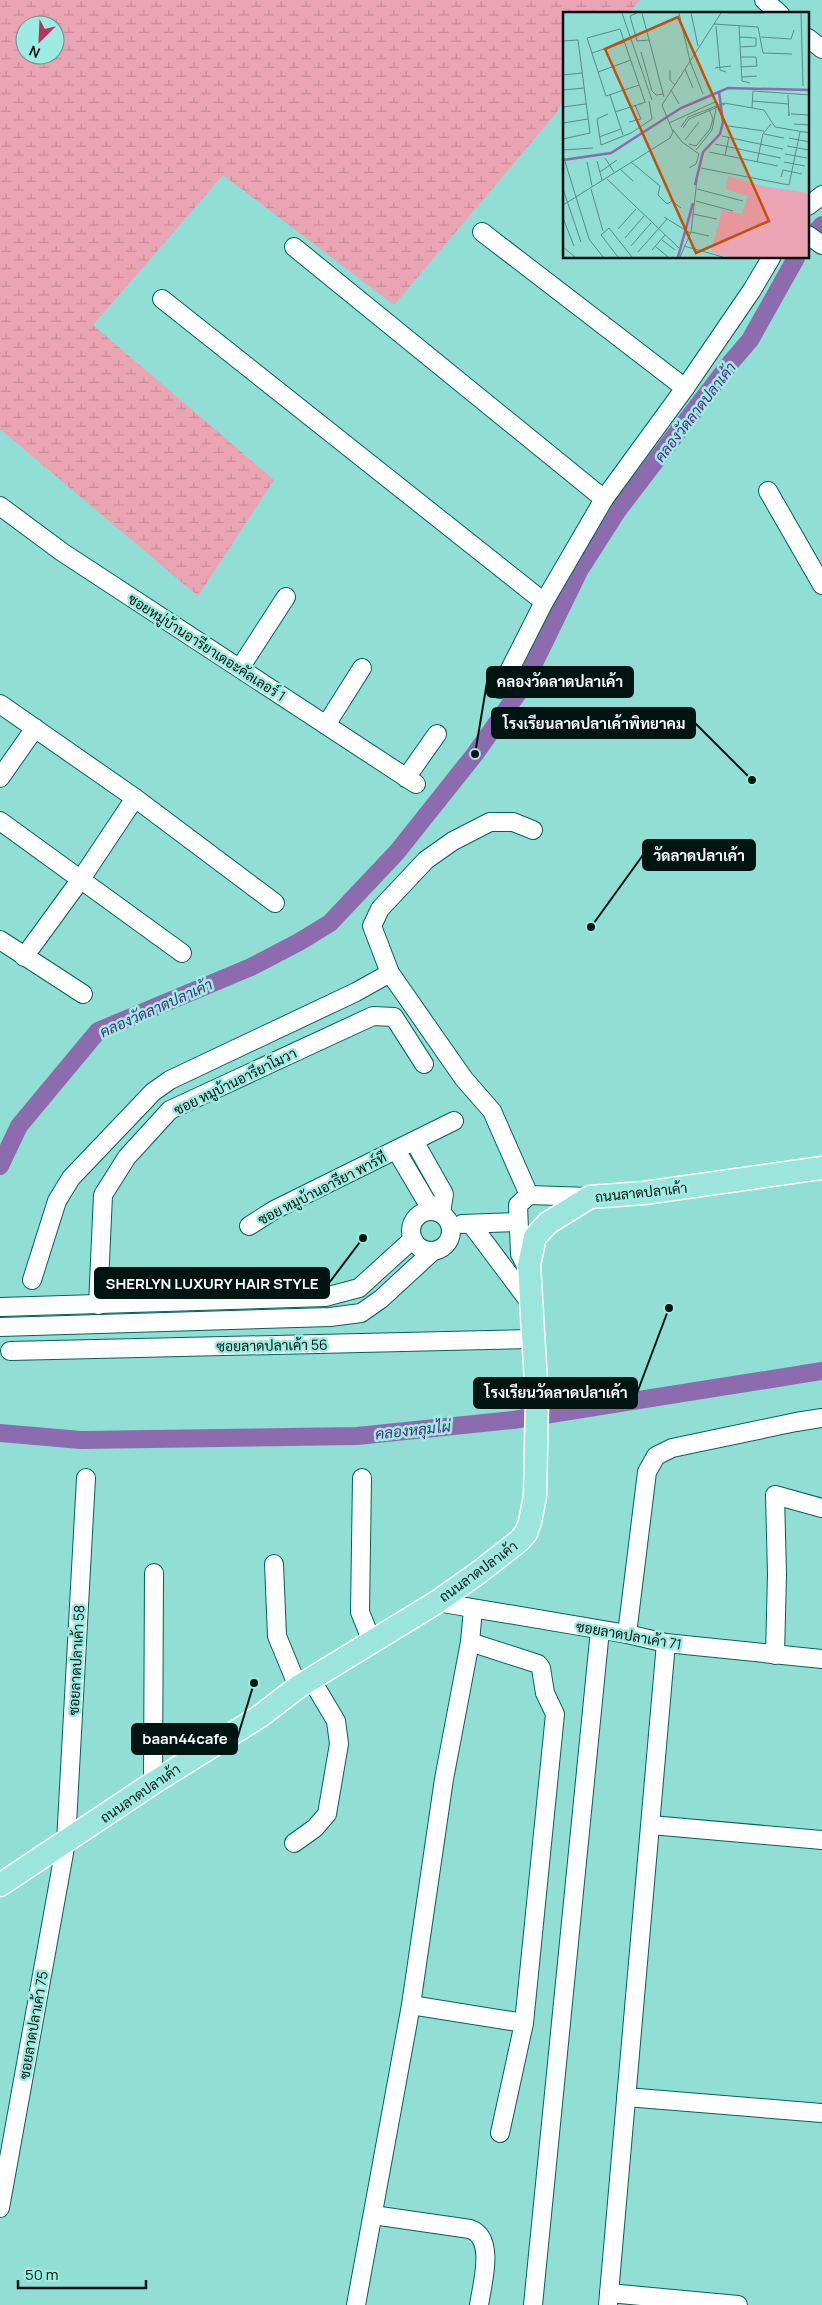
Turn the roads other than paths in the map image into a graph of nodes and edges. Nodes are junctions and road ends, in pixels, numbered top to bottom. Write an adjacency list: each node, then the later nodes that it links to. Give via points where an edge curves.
1 (764, 0): 2 (street)
2 (778, 12)
3 (810, 40): 4 (street)
4 (822, 49)
5 (822, 195): 6 (street)
6 (810, 204)
7 (482, 232): 13 (street)
8 (810, 237): 9 (street)
9 (822, 246)
10 (294, 247): 15 (street)
11 (770, 259): 13 (street)
12 (162, 299): 19 (street)
13 (685, 388): 15 (street)
14 (768, 491): 17 (street)
15 (604, 500): 19 (street)
16 (0, 506): 20 (street, ซอยหมู่บ้านอารียาเดอะคัลเลอร์ 1, via 62,552)
17 (822, 585)
18 (286, 596): 20 (street)
19 (544, 602): 22 (street)
20 (240, 668): 24 (street, ซอยหมู่บ้านอารียาเดอะคัลเลอร์ 1)
21 (362, 668): 24 (street)
22 (500, 689)
23 (0, 704): 25 (street)
24 (326, 725): 26 (street, ซอยหมู่บ้านอารียาเดอะคัลเลอร์ 1, via 411,781)
25 (35, 728): 27 (street); 28 (street)
26 (438, 734)
27 (0, 778)
28 (136, 798): 31 (street); 32 (street)
29 (0, 821): 31 (street)
30 (533, 830): 36 (street, via 513,822 490,822 453,840 426,860 380,909 372,926)
31 (81, 879): 34 (street); 35 (street)
32 (275, 903)
33 (0, 940): 35 (street)
34 (182, 953)
35 (24, 958): 37 (street)
36 (390, 973): 43 (street, via 464,1079 492,1112); 52 (street, via 170,1080 154,1092 71,1178 57,1202)
37 (83, 994)
38 (424, 1064): 54 (street, ซอย หมูบ้านอารียาโมวา, via 394,1017 373,1016 170,1110 127,1158 103,1195)
39 (454, 1121): 40 (street, ซอย หมูบ้านอารียา พาร์ที)
40 (414, 1141): 41 (street, ซอย หมูบ้านอารียา พาร์ที); 45 (street, via 444,1194)
41 (396, 1150): 45 (street, ซอย หมูบ้านอารียา พาร์ที); 48 (street, ซอย หมูบ้านอารียา พาร์ที, via 274,1210)
42 (822, 1168): 44 (main road, ถนนลาดปลาเค้า, via 644,1193)
43 (529, 1195): 44 (street); 46 (street, via 518,1205)
44 (590, 1197): 51 (main road, ถนนลาดปลาเค้า, via 540,1231 533,1242)
45 (441, 1216): 47 (street); 49 (street, via 426,1211 414,1219); 50 (street, via 451,1231 448,1242)
46 (518, 1222): 47 (street); 51 (street, via 520,1254)
47 (471, 1224): 53 (street)
48 (249, 1226)
49 (413, 1239): 50 (street, via 421,1248); 54 (street, via 359,1288 325,1297)
50 (433, 1251): 56 (street, via 361,1313 330,1317)
51 (529, 1271): 53 (main road, ถนนลาดปลาเค้า)
52 (32, 1280)
53 (531, 1304): 57 (main road, ถนนลาดปลาเค้า)
54 (98, 1305): 55 (street)
55 (0, 1307)
56 (0, 1327)
57 (533, 1340): 58 (street, ซอยลาดปลาเค้า 56); 65 (main road, ถนนลาดปลาเค้า, via 537,1399 535,1496 526,1533)
58 (10, 1351)
59 (822, 1418): 68 (street, via 672,1448 656,1456 647,1472)
60 (86, 1478): 78 (street, ซอยลาดปลาเค้า 58)
61 (362, 1478): 69 (street, via 360,1612)
62 (822, 1508): 72 (street, via 775,1495)
63 (274, 1564): 74 (street, via 277,1636)
64 (154, 1573): 75 (street)
65 (437, 1602): 66 (street, ซอยลาดปลาเค้า 71); 69 (main road, ถนนลาดปลาเค้า)
66 (473, 1609): 67 (street, ซอยลาดปลาเค้า 71); 70 (street)
67 (600, 1630): 68 (street, ซอยลาดปลาเค้า 71); 91 (street)
68 (627, 1634): 71 (street, ซอยลาดปลาเค้า 71)
69 (372, 1642): 74 (main road, ถนนลาดปลาเค้า)
70 (470, 1642): 81 (street, via 444,1779); 82 (street, via 538,1664 545,1693 555,1714)
71 (666, 1644): 72 (street, ซอยลาดปลาเค้า 71); 76 (street)
72 (774, 1655): 73 (street, ซอยลาดปลาเค้า 71)
73 (822, 1658)
74 (305, 1683): 75 (main road, ถนนลาดปลาเค้า, via 258,1717); 79 (street, via 336,1721 339,1744 327,1814 316,1828)
75 (153, 1783): 78 (main road, ถนนลาดปลาเค้า)
76 (651, 1825): 77 (street); 83 (street)
77 (822, 1840)
78 (66, 1842): 80 (main road, ถนนลาดปลาเค้า); 86 (street, ซอยลาดปลาเค้า 75)
79 (294, 1843)
80 (0, 1885)
81 (410, 2006): 82 (street); 87 (street)
82 (524, 2022): 85 (street)
83 (626, 2096): 84 (street); 88 (street)
84 (822, 2113)
85 (500, 2133)
86 (0, 2208)
87 (373, 2215): 89 (street); 90 (street, via 477,2232 486,2248)
88 (609, 2299): 92 (street)
89 (356, 2305)
90 (479, 2305)
91 (533, 2305)
92 (738, 2305)

